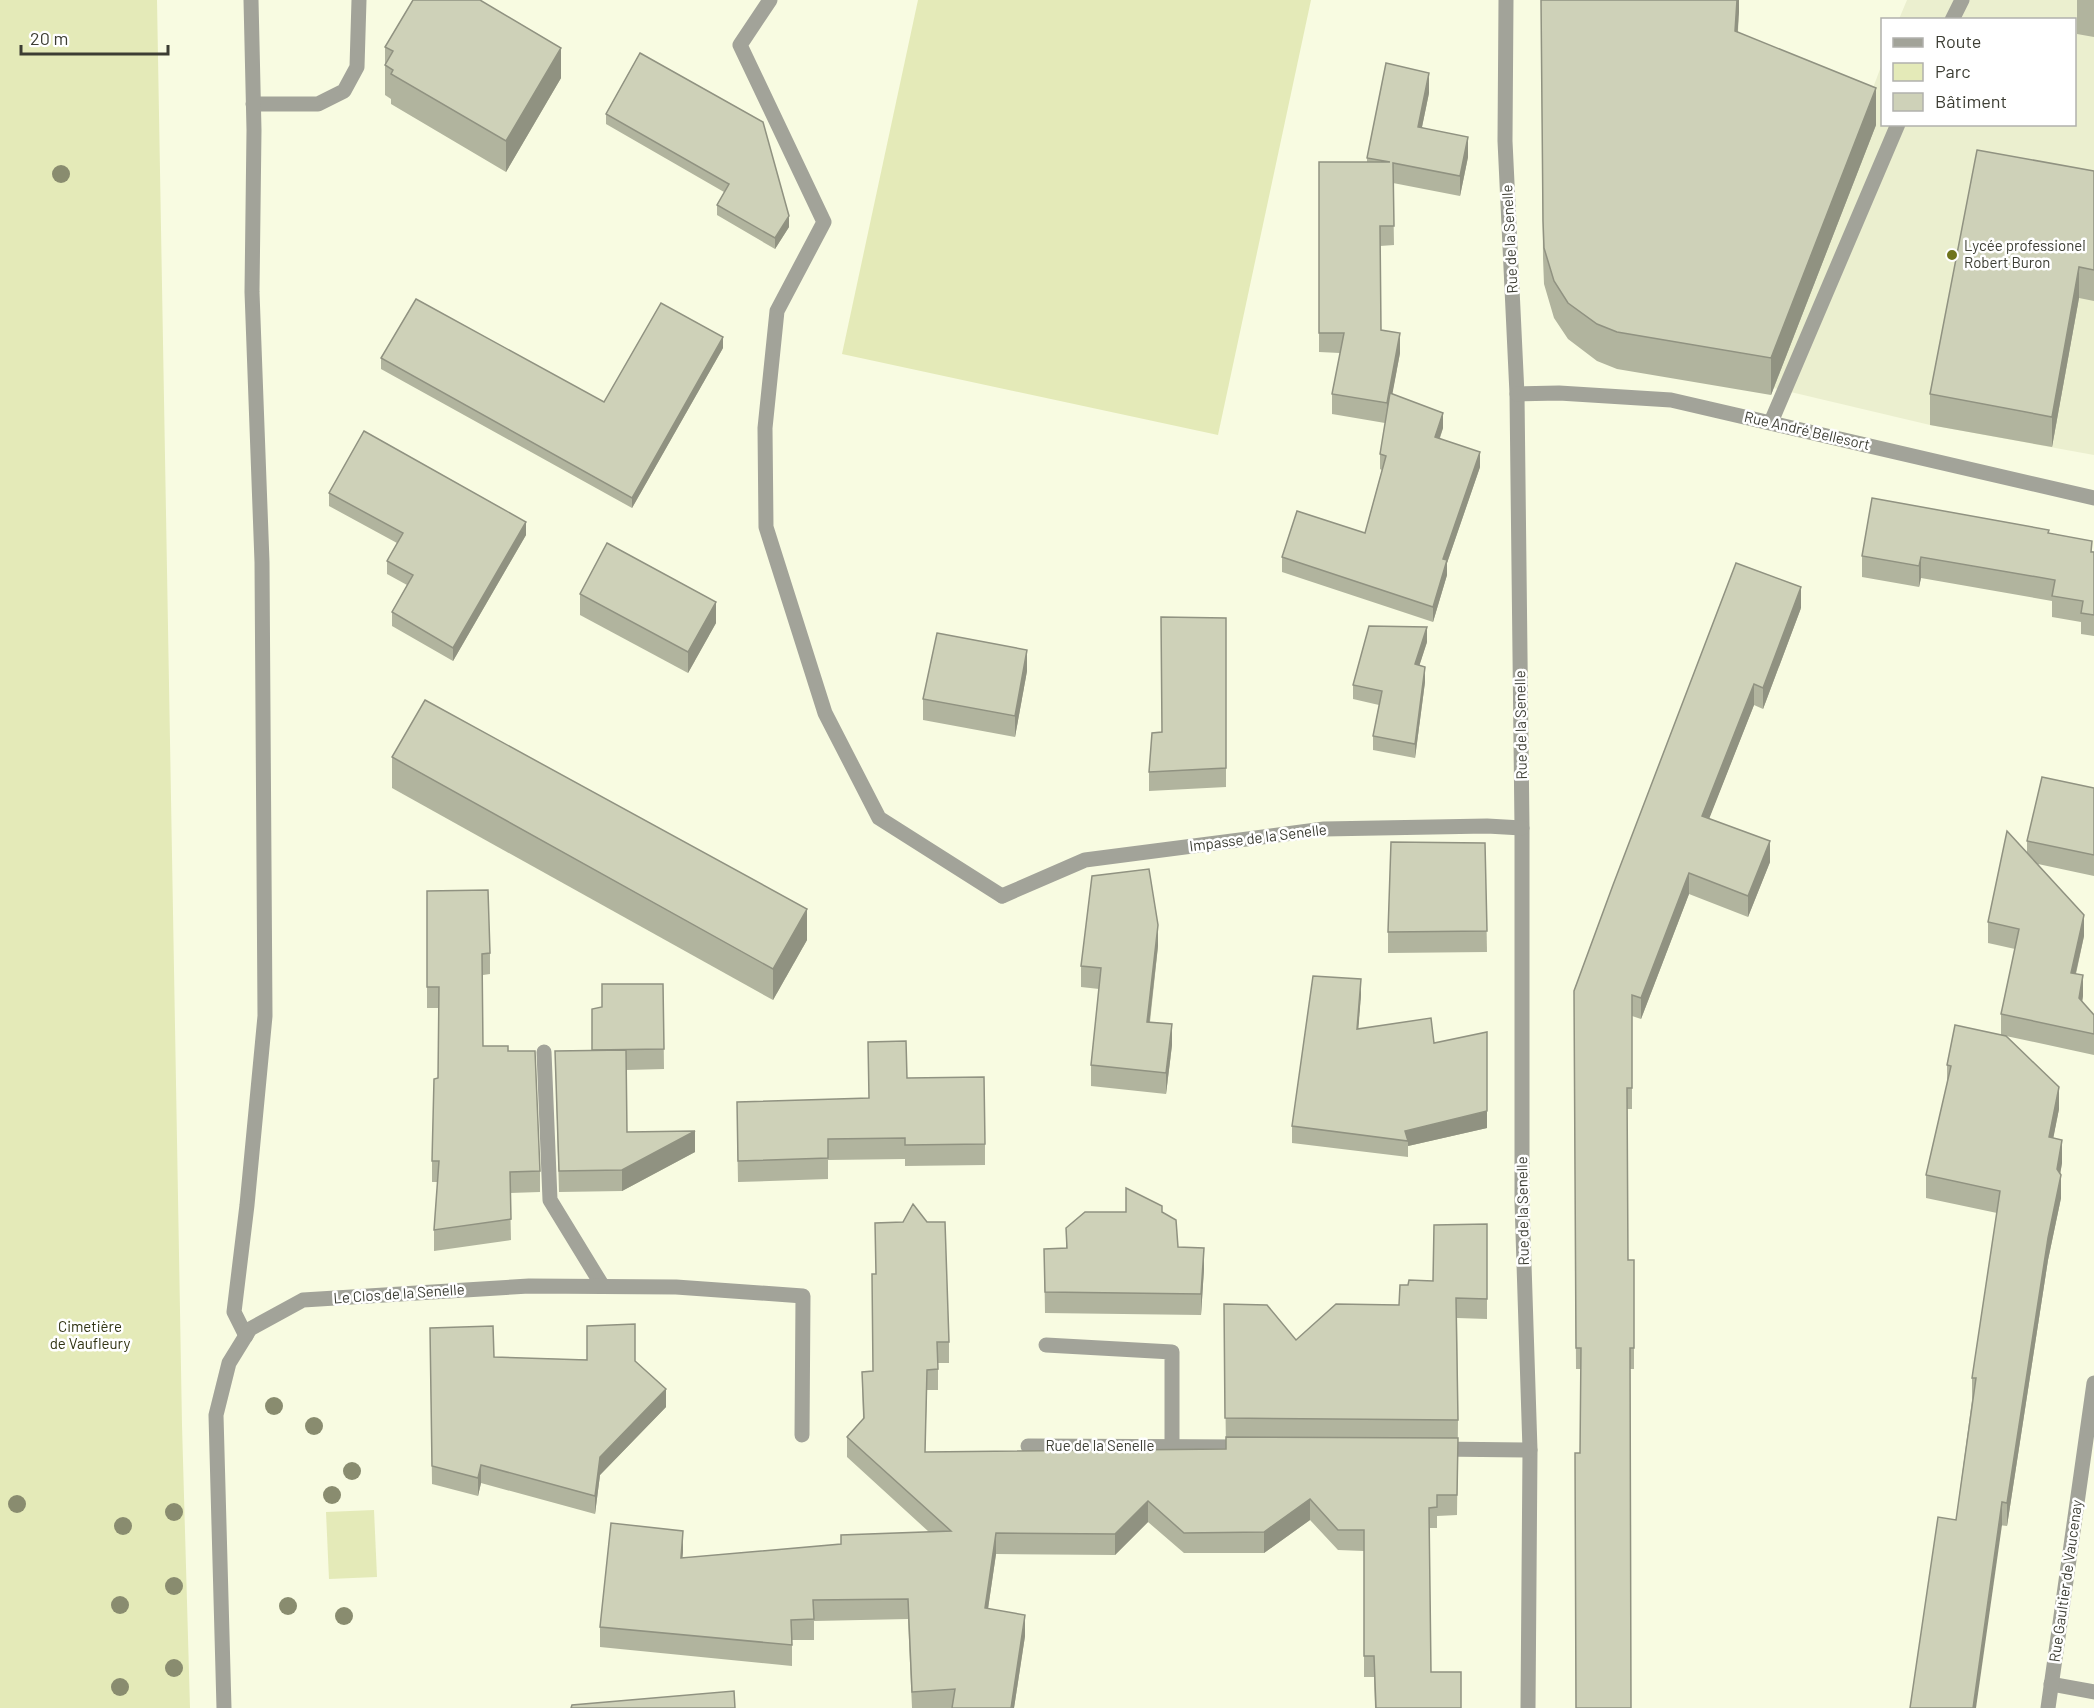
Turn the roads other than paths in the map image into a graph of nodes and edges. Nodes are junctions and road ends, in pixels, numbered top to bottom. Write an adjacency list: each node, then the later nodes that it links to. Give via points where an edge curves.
1 (251, 0): 7 (street)
2 (359, 0): 7 (street, via 357,67 344,91 318,104)
3 (770, 0): 12 (street, Impasse de la Senelle, via 740,45 824,222 777,311 765,428 766,527 825,713 879,818 1002,896 1085,860 1324,830)
4 (1506, 0): 9 (street, Rue de la Senelle, via 1505,141)
5 (1962, 0): 6 (street)
6 (1953, 18)
7 (253, 104): 15 (street, via 252,292 262,562 265,1016 234,1312)
8 (1898, 126): 10 (street)
9 (1517, 394): 10 (street, Rue André Bellesort, via 1671,400); 12 (street, Rue de la Senelle)
10 (1771, 423): 11 (street, Rue André Bellesort)
11 (2094, 498)
12 (1522, 828): 23 (street, Rue de la Senelle, via 1522,1202)
13 (544, 1052): 14 (street, via 550,1200)
14 (603, 1285): 15 (street, Le Clos de la Senelle, via 303,1300 250,1329); 18 (street, Le Clos de la Senelle, via 803,1296)
15 (246, 1336): 26 (street, Le Clos de la Senelle, via 229,1363 216,1415)
16 (1046, 1345): 20 (street, Rue de la Senelle, via 1172,1352)
17 (2094, 1383): 24 (street, Rue Gaultier de Vaucenay)
18 (802, 1435)
19 (1028, 1446): 20 (street, Rue de la Senelle)
20 (1172, 1446): 21 (street, Rue de la Senelle)
21 (1255, 1447)
22 (1423, 1449): 23 (street)
23 (1530, 1450): 27 (street, Rue de la Senelle)
24 (2051, 1684): 25 (street); 28 (street, Rue Gaultier de Vaucenay)
25 (2094, 1692)
26 (224, 1708)
27 (1528, 1708)
28 (2048, 1708)

